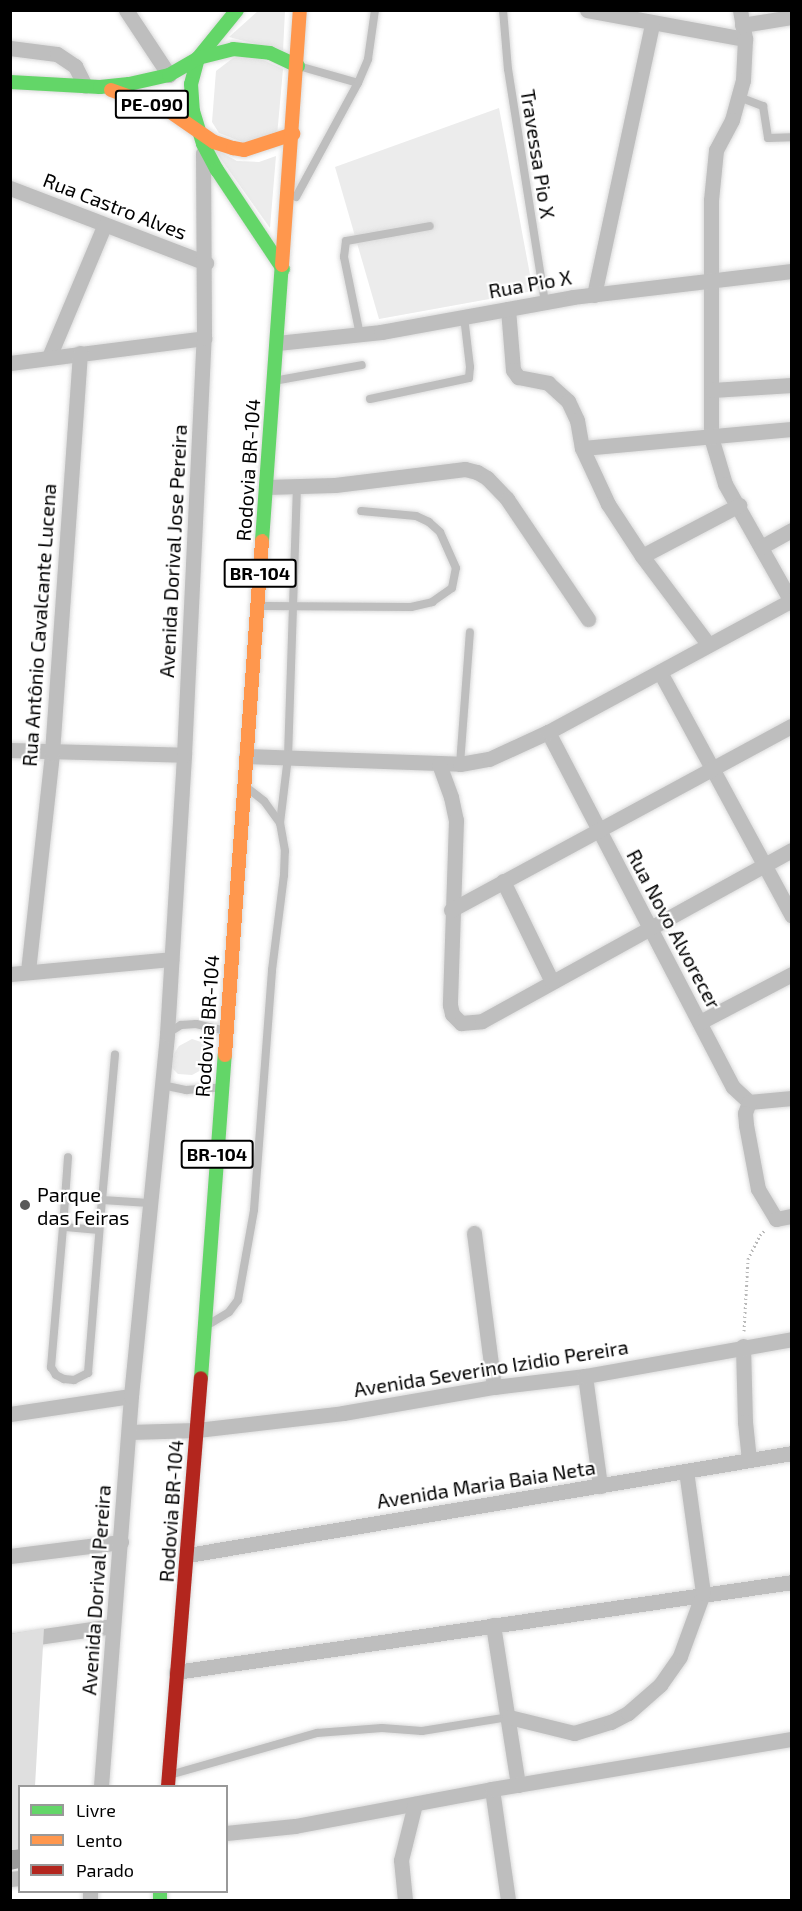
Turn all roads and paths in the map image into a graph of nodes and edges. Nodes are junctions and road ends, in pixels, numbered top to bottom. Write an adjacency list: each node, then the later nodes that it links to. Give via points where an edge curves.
1 (126, 10): 13 (street)
2 (237, 10): 11 (main road)
3 (300, 10): 12 (main road, Rodovia BR-104 / BR-104)
4 (375, 10): 15 (lane, via 368,59)
5 (503, 10): 30 (lane, Travessa Pio X, via 510,81)
6 (587, 10): 8 (street)
7 (792, 18): 9 (street)
8 (652, 24): 9 (street); 29 (street)
9 (742, 25): 17 (street, via 743,80)
10 (10, 48): 16 (street, via 57,54 75,66)
11 (198, 58): 12 (main road, PE-090, via 233,49 255,50); 13 (main road, PE-090); 20 (main road, via 191,96)
12 (298, 66): 15 (lane); 18 (main road, Rodovia BR-104 / BR-104)
13 (168, 75): 16 (main road, PE-090)
14 (10, 81): 16 (main road, PE-090)
15 (358, 83): 22 (lane)
16 (92, 87): 20 (main road, PE-090, via 169,111)
17 (739, 97): 19 (lane, via 763,106 768,138); 28 (street, via 713,166)
18 (293, 134): 20 (main road, PE-090, via 244,150); 22 (main road, Rodovia BR-104 / BR-104)
19 (792, 137)
20 (201, 138): 25 (street, Avenida Dorival Jose Pereira); 26 (main road, via 226,186)
21 (10, 188): 23 (street, Rua Castro Alves)
22 (286, 217): 26 (main road, Rodovia BR-104 / BR-104)
23 (104, 226): 25 (street, Rua Castro Alves); 37 (street)
24 (430, 226): 33 (lane, via 346,241 344,257)
25 (206, 263): 34 (street, Avenida Dorival Jose Pereira)
26 (283, 269): 35 (main road, Rodovia BR-104 / BR-104)
27 (792, 271): 28 (street, Rua Pio X)
28 (712, 280): 29 (street, Rua Pio X); 42 (street)
29 (594, 295): 30 (street, Rua Pio X)
30 (545, 302): 31 (street, Rua Pio X)
31 (508, 309): 32 (street, Rua Pio X); 46 (street, via 513,370 518,377 548,383 559,390 577,420)
32 (464, 317): 33 (street, Rua Pio X); 43 (lane, via 469,378)
33 (360, 335): 35 (street, Rua Pio X)
34 (204, 338): 36 (street); 65 (street, Avenida Dorival Jose Pereira)
35 (277, 343): 40 (main road, Rodovia BR-104 / BR-104)
36 (80, 353): 37 (street); 64 (street, Rua Antônio Cavalcante Lucena)
37 (50, 357): 38 (street)
38 (10, 363)
39 (362, 365): 40 (lane)
40 (274, 380): 48 (main road, Rodovia BR-104 / BR-104)
41 (792, 385): 42 (street)
42 (712, 390): 45 (street)
43 (370, 399)
44 (792, 429): 45 (street)
45 (711, 437): 46 (street); 49 (street, via 725,484)
46 (582, 448): 53 (street, via 608,504)
47 (297, 486): 48 (street); 56 (lane); 57 (street, via 335,485 446,470 477,472 507,499)
48 (266, 487): 55 (main road, Rodovia BR-104 / BR-104)
49 (739, 505): 52 (street); 53 (street)
50 (361, 511): 56 (lane, via 416,516 429,522 440,532 456,568 452,588 432,602 411,607)
51 (792, 530): 52 (street)
52 (761, 547): 54 (street)
53 (642, 556): 59 (street)
54 (791, 601): 59 (street)
55 (257, 606): 56 (lane); 66 (main road, Rodovia BR-104 / BR-104)
56 (295, 606): 67 (lane)
57 (588, 618)
58 (470, 632): 69 (lane)
59 (708, 644): 60 (street)
60 (660, 672): 62 (street); 70 (street)
61 (792, 726): 70 (street)
62 (548, 732): 69 (street, via 489,759); 73 (street, Rua Novo Alvorecer)
63 (10, 750): 64 (street)
64 (52, 753): 65 (street); 81 (street, Rua Antônio Cavalcante Lucena)
65 (184, 755): 80 (street, Avenida Dorival Jose Pereira)
66 (246, 756): 67 (street); 71 (main road, Rodovia BR-104 / BR-104)
67 (288, 757): 68 (street); 72 (lane)
68 (439, 764): 69 (street); 77 (street, via 456,820)
69 (460, 764)
70 (713, 769): 73 (street); 75 (street)
71 (244, 785): 72 (lane, via 264,801); 86 (main road, Rodovia BR-104 / BR-104)
72 (280, 823): 101 (lane, via 284,875 272,970 254,1210 238,1300 229,1312)
73 (598, 829): 76 (street); 79 (street, Rua Novo Alvorecer)
74 (792, 850): 75 (street)
75 (764, 865): 78 (street); 79 (street)
76 (503, 881): 77 (street); 84 (street)
77 (451, 910): 84 (street, via 450,1005 461,1023 482,1021)
78 (792, 916)
79 (652, 927): 84 (street); 85 (street, Rua Novo Alvorecer)
80 (171, 960): 81 (street); 87 (street, Avenida Dorival Jose Pereira)
81 (28, 971): 82 (street)
82 (10, 974)
83 (792, 974): 85 (street)
84 (552, 982)
85 (700, 1023): 92 (street, Rua Novo Alvorecer, via 733,1087)
86 (226, 1032): 87 (lane, via 196,1024 181,1025); 90 (main road, Rodovia BR-104 / BR-104)
87 (167, 1034): 89 (street, Avenida Dorival Jose Pereira)
88 (115, 1055): 94 (lane)
89 (162, 1085): 90 (lane, via 186,1090); 95 (street, Avenida Dorival Jose Pereira)
90 (222, 1088): 101 (main road, Rodovia BR-104 / BR-104)
91 (792, 1098): 92 (street)
92 (749, 1102): 97 (street, via 746,1125 758,1189)
93 (68, 1156): 98 (lane)
94 (102, 1200): 95 (lane); 99 (lane)
95 (149, 1203): 106 (street, Avenida Dorival Pereira)
96 (792, 1216): 97 (street)
97 (776, 1219): 103 (path, via 760,1235 748,1258)
98 (63, 1227): 99 (lane); 99 (lane, via 51,1367 56,1375 74,1380 88,1373)
99 (99, 1230)
100 (474, 1233): 105 (street)
101 (205, 1327): 108 (main road, Rodovia BR-104 / BR-104)
102 (792, 1339): 103 (street, Avenida Severino Izidio Pereira)
103 (743, 1346): 104 (street, Avenida Severino Izidio Pereira); 111 (street)
104 (585, 1376): 105 (street, Avenida Severino Izidio Pereira); 113 (street)
105 (494, 1387): 108 (street, Avenida Severino Izidio Pereira, via 343,1413)
106 (131, 1396): 107 (street); 109 (street, Avenida Dorival Pereira)
107 (10, 1414)
108 (197, 1430): 109 (street, Avenida Severino Izidio Pereira); 115 (main road, Rodovia BR-104 / BR-104)
109 (129, 1432): 114 (street, Avenida Dorival Pereira)
110 (792, 1453): 111 (street, Avenida Maria Baia Neta)
111 (750, 1458): 112 (street, Avenida Maria Baia Neta)
112 (686, 1471): 113 (street, Avenida Maria Baia Neta); 118 (street)
113 (600, 1486): 115 (street, Avenida Maria Baia Neta)
114 (121, 1542): 116 (street); 120 (street, Avenida Dorival Pereira)
115 (188, 1555): 122 (main road, Rodovia BR-104 / BR-104)
116 (10, 1556)
117 (792, 1582): 118 (street)
118 (704, 1593): 119 (street); 123 (street, via 680,1656 660,1685 628,1713 574,1733)
119 (493, 1625): 122 (street); 123 (street)
120 (113, 1626): 121 (street); 126 (street, Avenida Dorival Pereira)
121 (10, 1641)
122 (176, 1672): 125 (main road, Rodovia BR-104 / BR-104)
123 (509, 1717): 125 (lane, via 422,1731 382,1728 317,1733); 127 (street)
124 (792, 1739): 127 (street)
125 (168, 1781)
126 (101, 1785)
127 (518, 1785): 128 (street)
128 (492, 1789): 129 (street); 132 (street)
129 (415, 1804): 130 (street, via 295,1826); 131 (street, via 401,1860)
130 (228, 1833)
131 (405, 1900)
132 (508, 1900)

